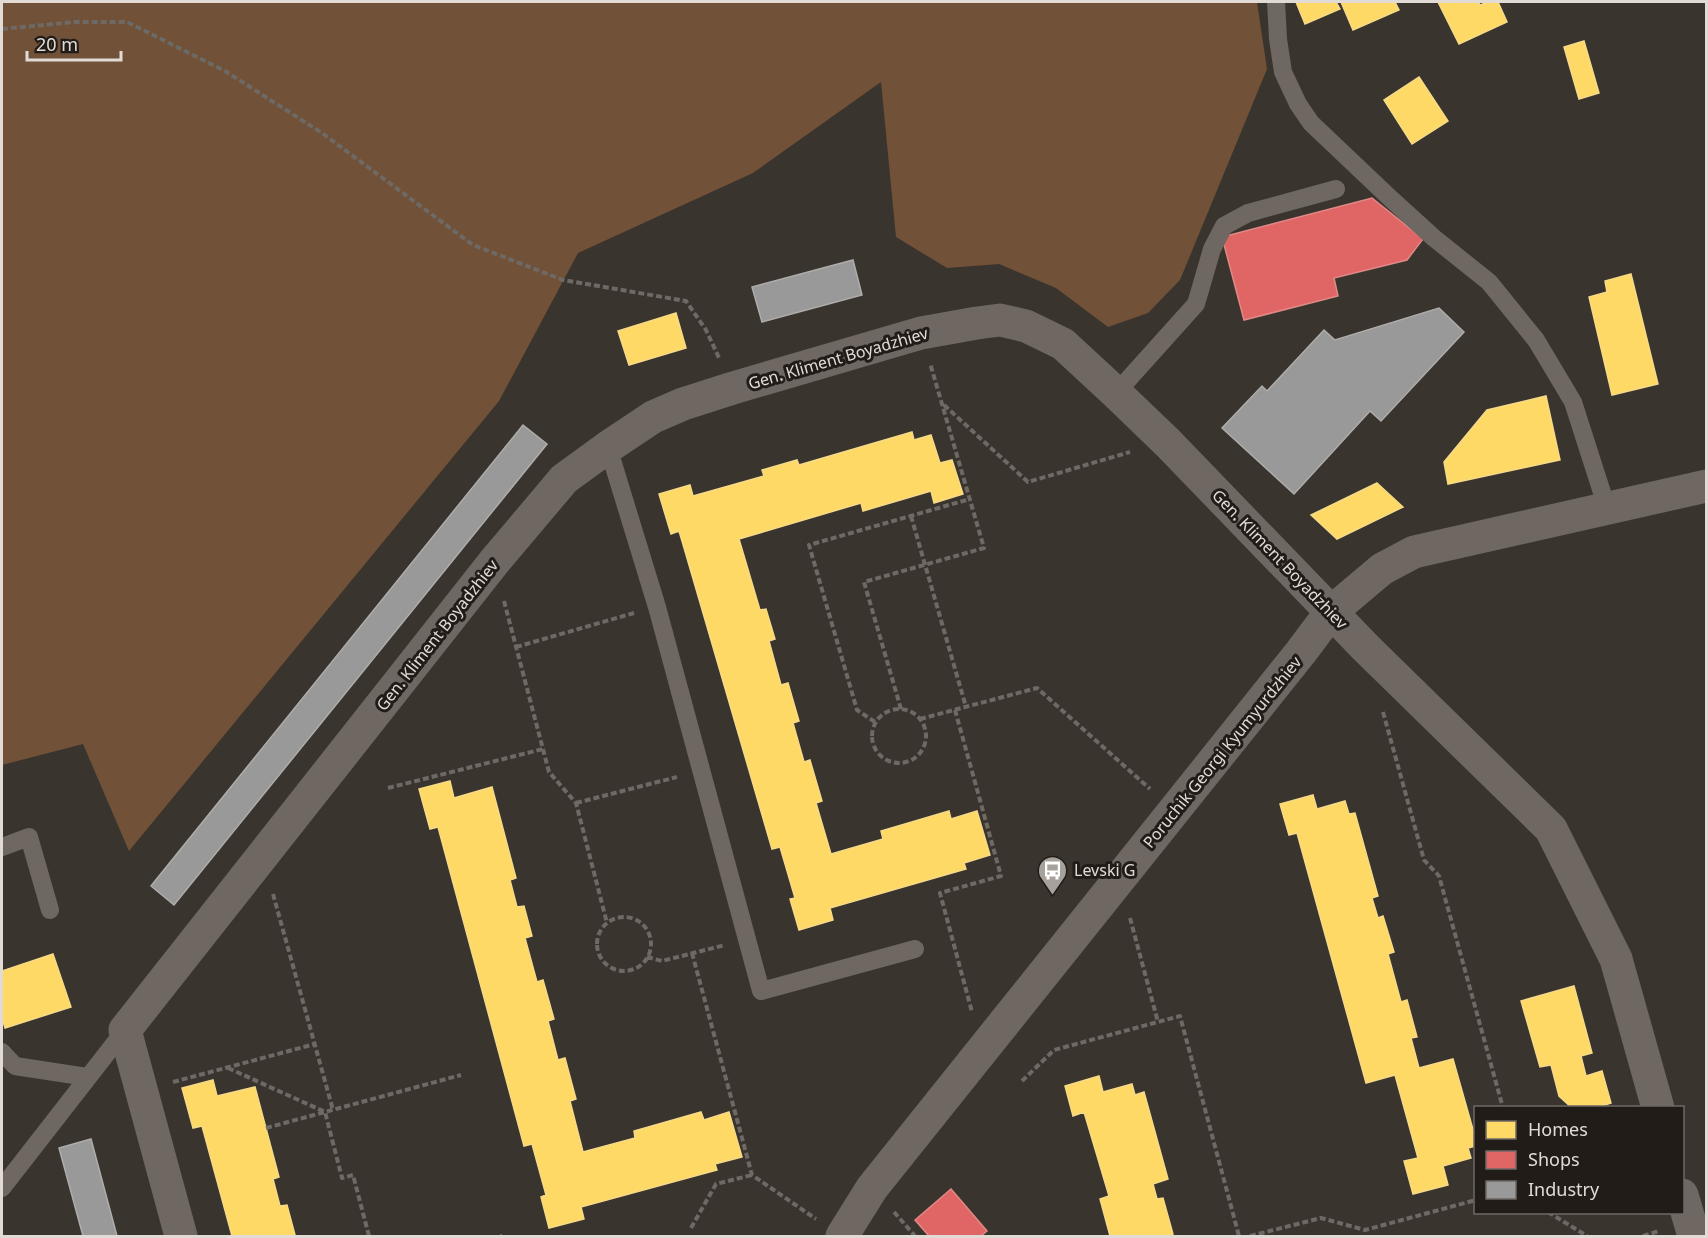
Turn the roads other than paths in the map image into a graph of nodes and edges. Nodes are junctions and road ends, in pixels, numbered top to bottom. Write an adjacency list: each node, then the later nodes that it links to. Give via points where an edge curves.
1 (1276, 2): 6 (lane, via 1283,72 1298,104 1311,123 1412,218 1489,282 1536,340 1573,402)
2 (1336, 189): 3 (lane, via 1248,213 1224,226 1212,249 1196,304)
3 (1116, 393): 4 (street, Gen. Kliment Boyadzhiev, via 1063,344 1026,326 1000,320 977,322 921,333 683,404 653,417); 7 (street, Gen. Kliment Boyadzhiev)
4 (608, 447): 10 (lane, via 657,607 761,991); 11 (street, Gen. Kliment Boyadzhiev, via 564,479 494,562)
5 (1707, 486): 6 (street, Poruchik Georgi Kyumyurdzhiev)
6 (1607, 508): 7 (street, Poruchik Georgi Kyumyurdzhiev, via 1414,552 1382,569)
7 (1331, 612): 14 (street, Gen. Kliment Boyadzhiev, via 1551,829 1616,958); 17 (street, Poruchik Georgi Kyumyurdzhiev, via 872,1188)
8 (2, 847): 9 (lane, via 29,837)
9 (50, 910)
10 (915, 949)
11 (125, 1030): 13 (lane); 18 (street)
12 (2, 1052): 13 (lane, via 15,1066)
13 (87, 1077): 15 (lane)
14 (1658, 1106)
15 (2, 1188)
16 (1684, 1199): 19 (street)
17 (833, 1230)
18 (182, 1236)
19 (1694, 1236)

